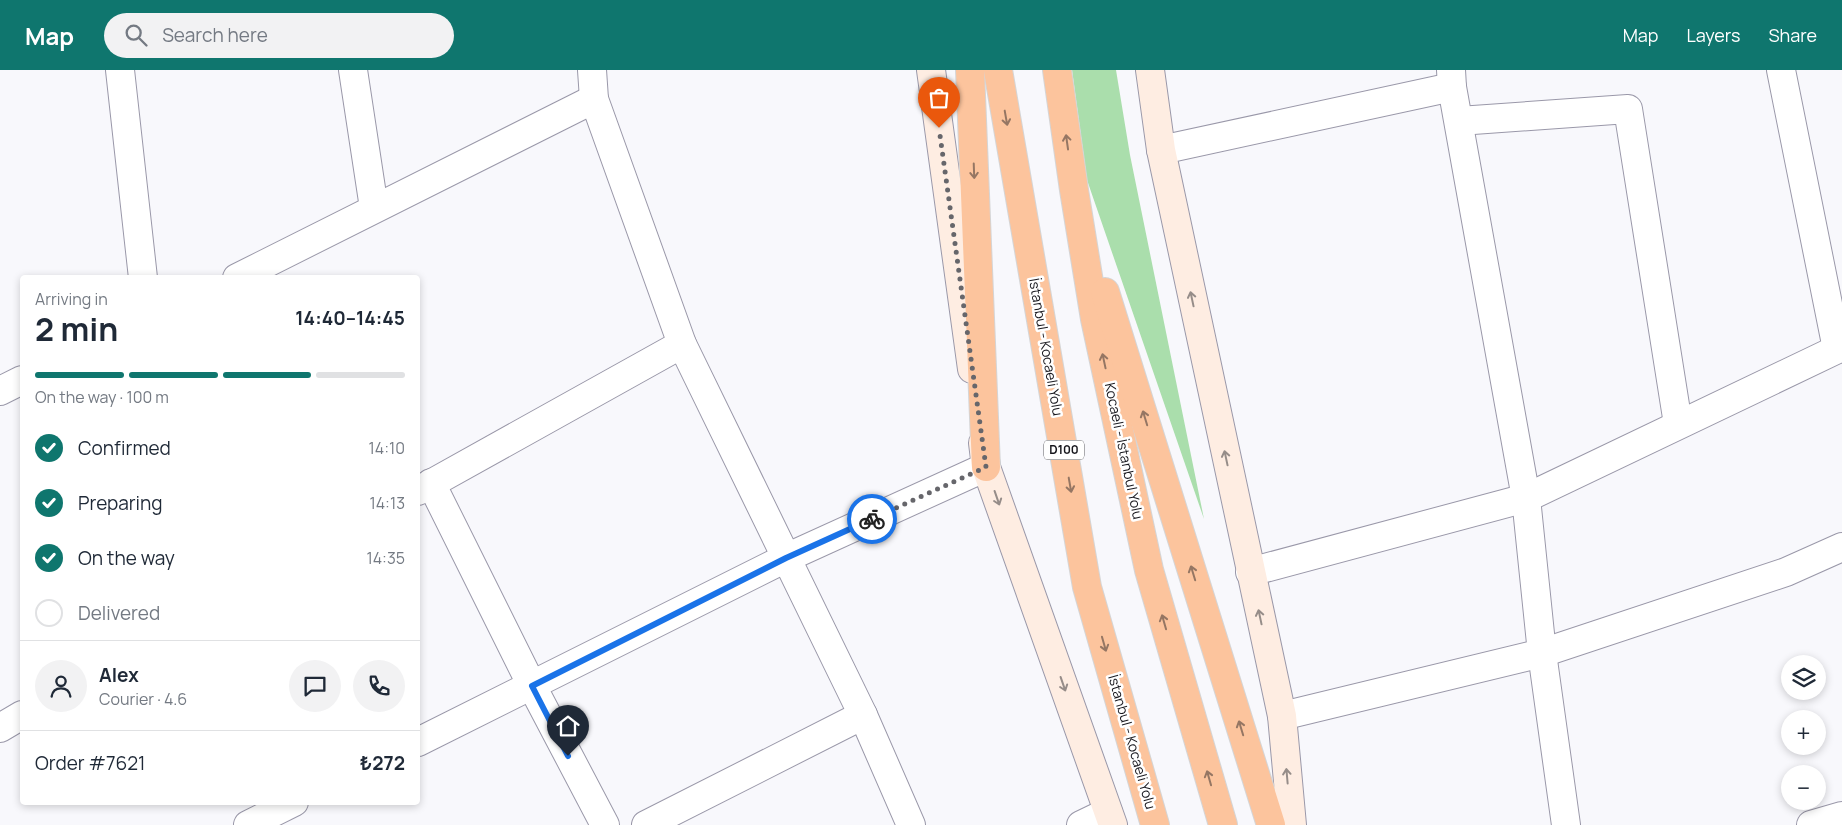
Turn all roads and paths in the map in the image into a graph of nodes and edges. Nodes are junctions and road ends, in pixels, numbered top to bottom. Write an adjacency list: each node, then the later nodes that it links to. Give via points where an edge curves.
1 (120, 70): 16 (street)
2 (353, 70): 15 (street)
3 (592, 70): 11 (street)
4 (931, 70): 23 (main road)
5 (970, 70): 23 (highway, one-way to 23)
6 (998, 70): 42 (highway, İstanbul - Kocaeli Yolu / D100, one-way to 42, via 1088,588)
7 (1056, 70): 14 (highway, Kocaeli - İstanbul Yolu, one-way to 7)
8 (1150, 70): 13 (main road)
9 (1781, 70): 19 (street)
10 (1452, 78): 12 (street); 13 (street)
11 (594, 99): 15 (street); 18 (street)
12 (1458, 121): 22 (street, via 1628,109); 25 (street)
13 (1161, 150): 28 (main road, one-way to 13)
14 (1074, 190): 43 (highway, Kocaeli - İstanbul Yolu, one-way to 14, via 1150,570 1095,319); 44 (highway, one-way to 14)
15 (374, 208): 17 (street)
16 (143, 275)
17 (243, 275)
18 (682, 344): 24 (street); 27 (street)
19 (1840, 348): 22 (street)
20 (20, 381): 21 (street)
21 (0, 391)
22 (1678, 424): 25 (street)
23 (986, 467): 27 (street); 36 (main road, one-way to 36)
24 (424, 487): 30 (street)
25 (1526, 498): 28 (street); 29 (street)
26 (1842, 547): 29 (street, via 1786,572)
27 (786, 558): 30 (street); 31 (street)
28 (1250, 572): 32 (main road, one-way to 28)
29 (1542, 653): 32 (street); 46 (street)
30 (532, 686): 33 (street); 38 (street)
31 (863, 715): 39 (street); 40 (street)
32 (1282, 716): 45 (main road, one-way to 32)
33 (420, 741)
34 (288, 805): 37 (street)
35 (1842, 816): 47 (street)
36 (1110, 818): 41 (street)
37 (248, 825)
38 (605, 825)
39 (646, 825)
40 (912, 825)
41 (1081, 825)
42 (1155, 825)
43 (1222, 825)
44 (1271, 825)
45 (1292, 825)
46 (1566, 825)
47 (1811, 825)

